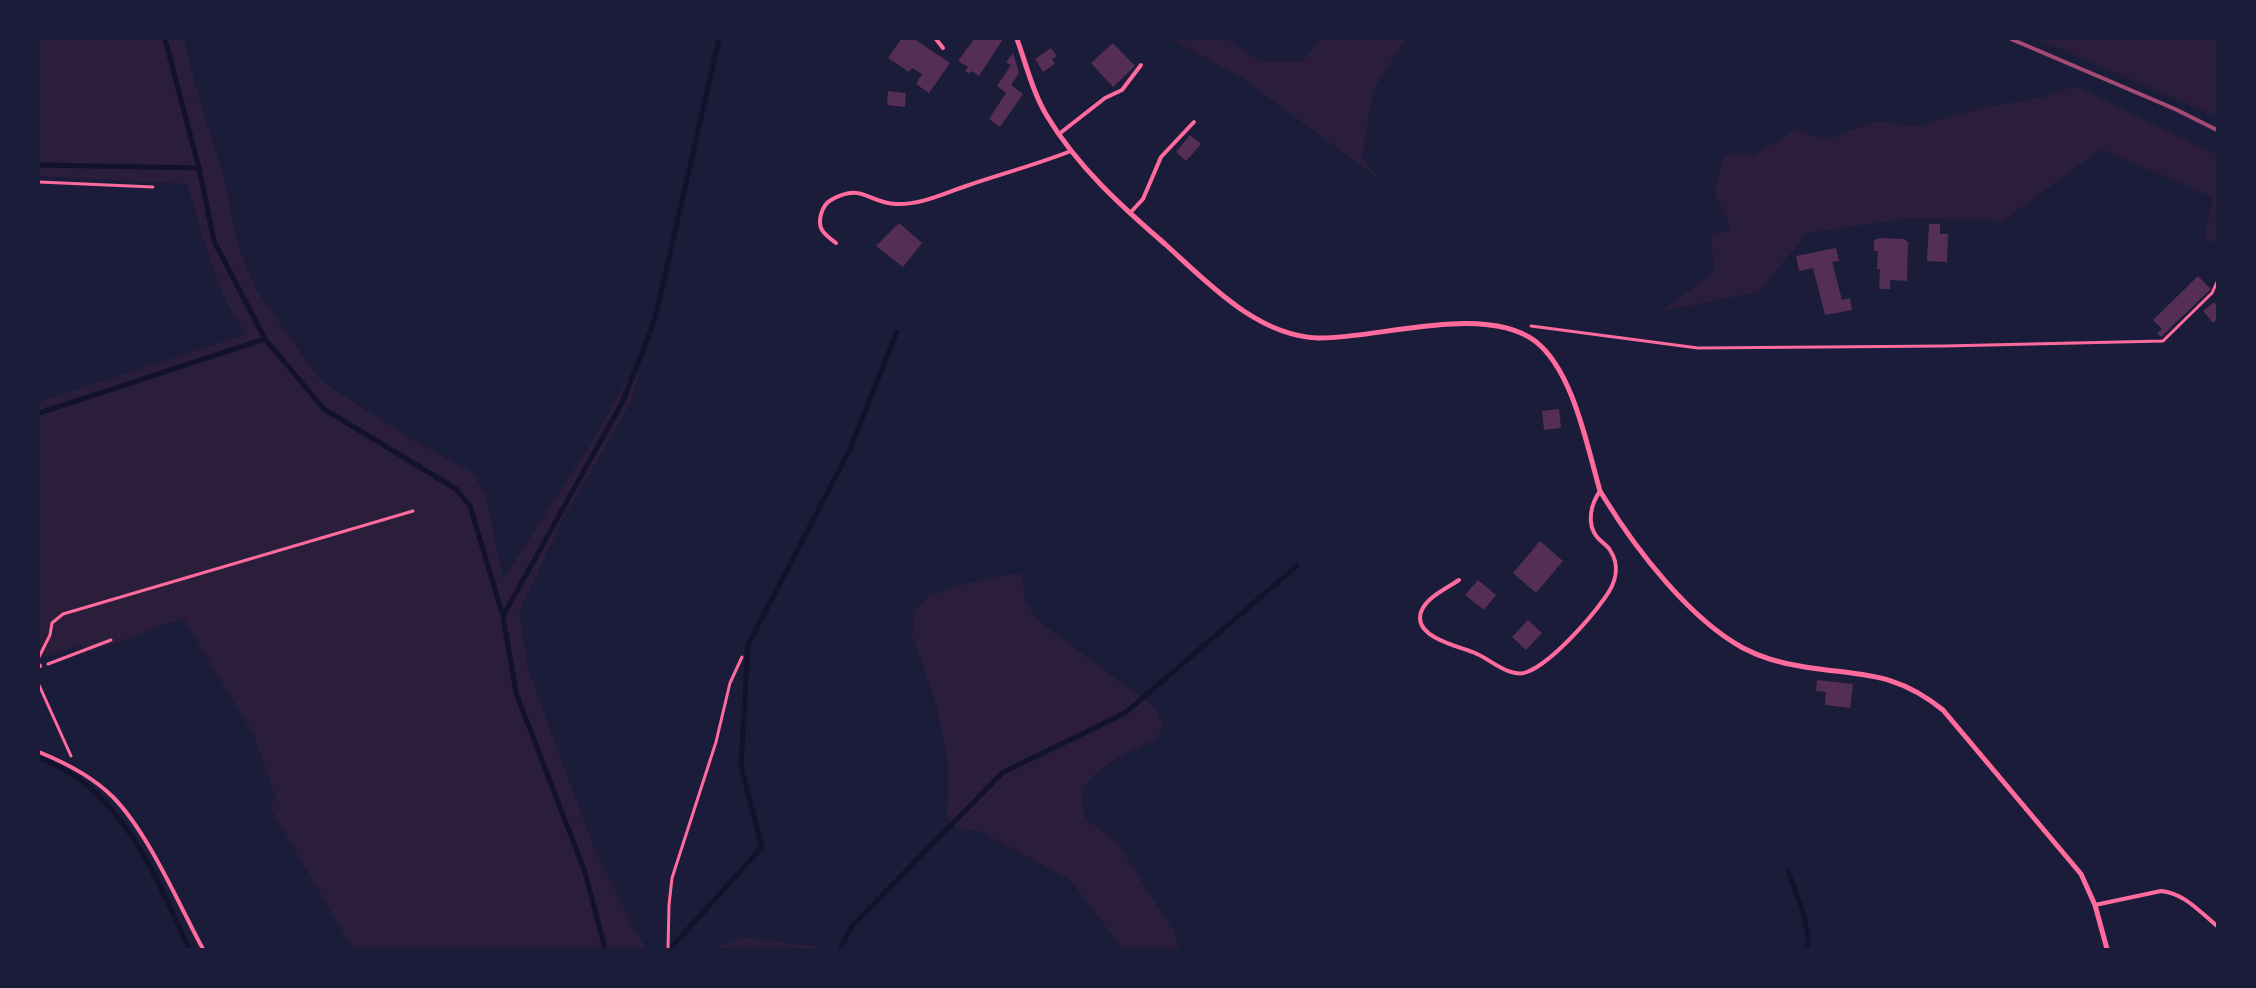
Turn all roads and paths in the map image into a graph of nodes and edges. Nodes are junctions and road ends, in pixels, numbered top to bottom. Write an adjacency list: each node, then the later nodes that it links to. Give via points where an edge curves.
1 (936, 39): 3 (lane)
2 (1017, 39): 6 (street, via 1041,105)
3 (943, 48)
4 (1141, 65): 6 (lane, via 1122,90 1105,98)
5 (1194, 122): 10 (lane, via 1161,157 1143,198)
6 (1059, 134): 7 (street)
7 (1070, 151): 10 (street); 11 (lane, via 1018,171 907,204 894,204 858,192 829,200 820,221 822,230)
8 (39, 182): 9 (path)
9 (153, 187)
10 (1130, 213): 13 (street, via 1228,299 1262,321 1296,335 1338,337 1452,324)
11 (836, 243)
12 (2217, 282): 13 (path, via 2212,293 2164,341 1698,348 1524,325)
13 (1510, 330): 14 (street, via 1533,340 1559,368 1572,399)
14 (1600, 491): 16 (lane, via 1593,501 1590,522 1596,536 1610,549 1617,566 1614,584 1567,641 1526,673 1508,671 1475,653 1444,643 1420,624 1423,605); 23 (street, via 1666,581 1735,644 1780,662 1896,681 1924,695 1943,710 2070,859 2081,874)
15 (413, 511): 19 (path, via 63,614 52,623 50,635 39,656)
16 (1459, 580)
17 (111, 640): 19 (path)
18 (742, 657): 26 (path, via 730,683 716,742 672,878)
19 (39, 666)
20 (39, 685): 22 (path, via 72,755)
21 (39, 752): 22 (lane)
22 (67, 763): 25 (lane, via 90,777 114,798 143,837)
23 (2095, 905): 24 (lane, via 2161,891 2170,892 2179,895); 27 (street)
24 (2217, 926)
25 (203, 949)
26 (668, 949)
27 (2107, 949)

